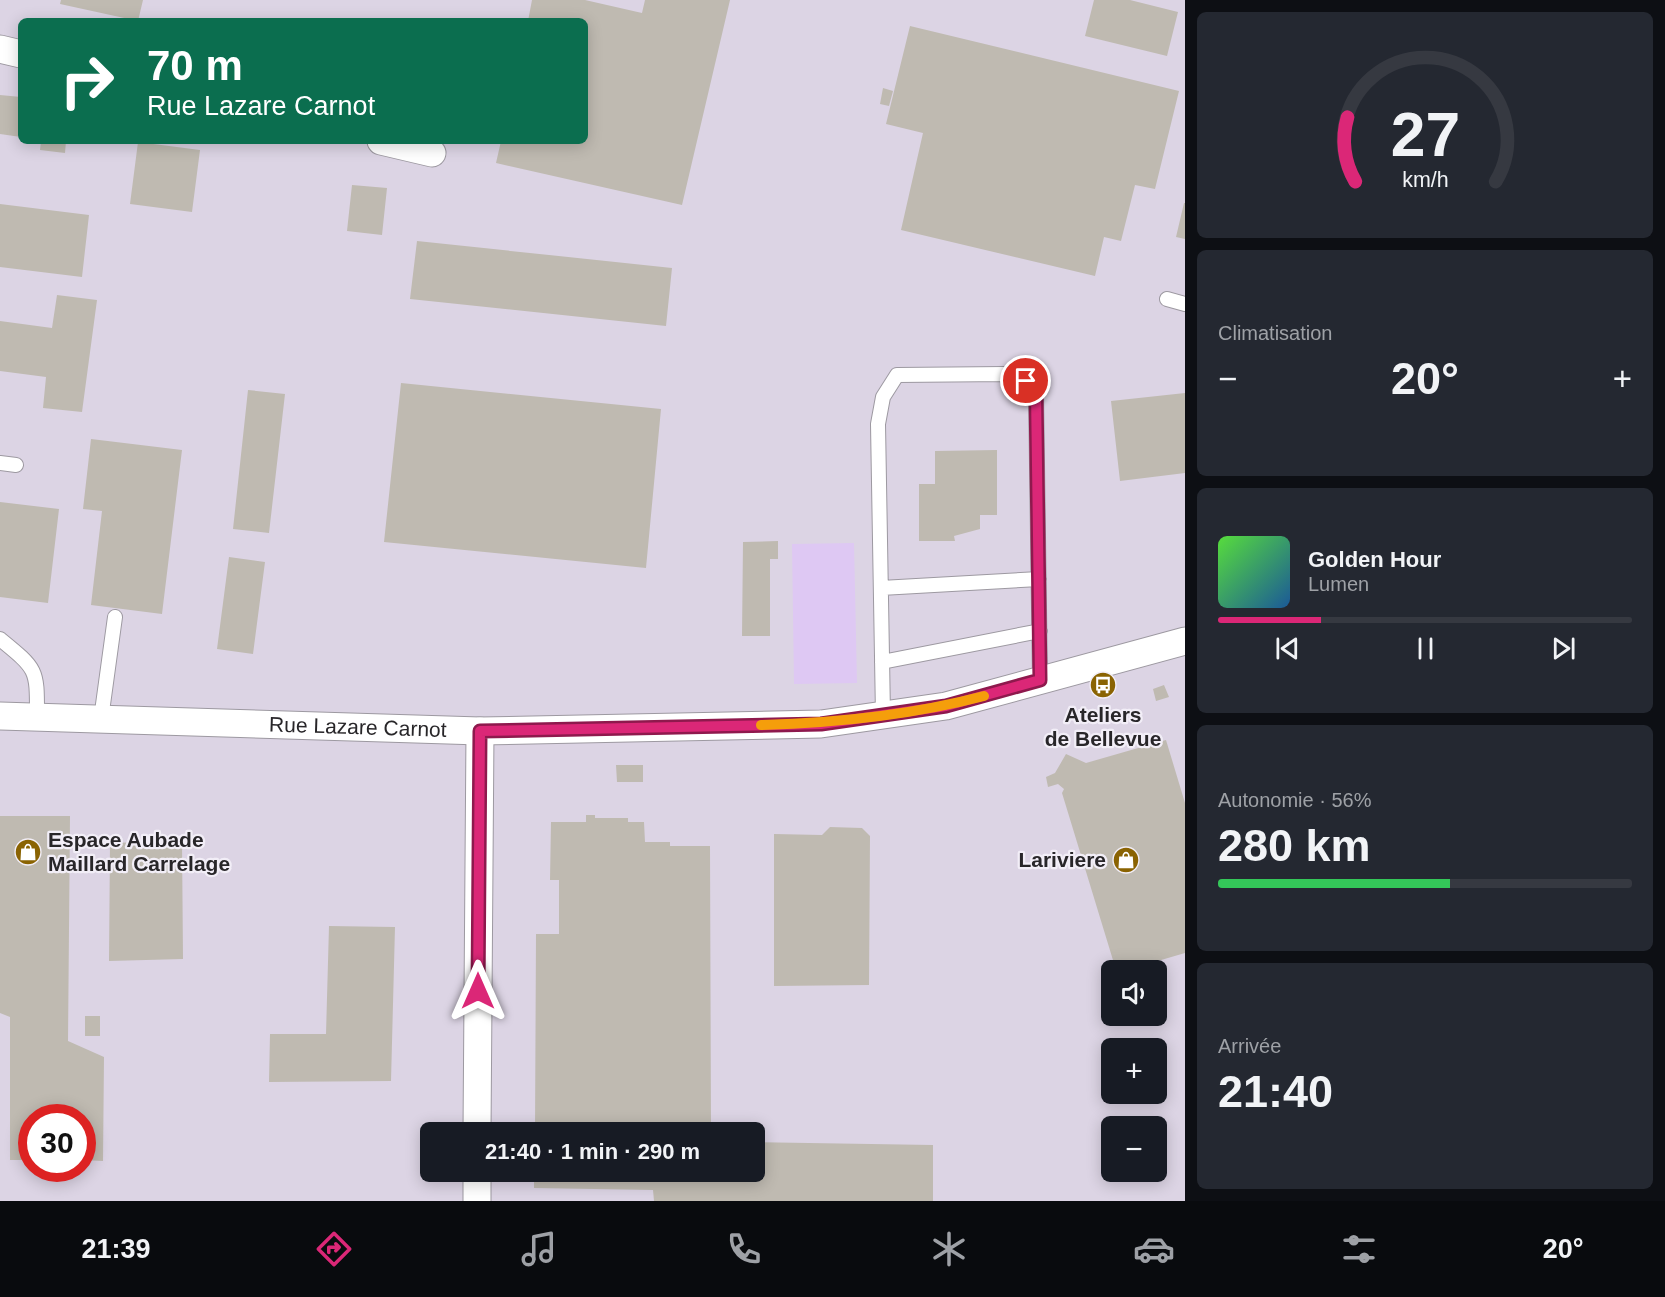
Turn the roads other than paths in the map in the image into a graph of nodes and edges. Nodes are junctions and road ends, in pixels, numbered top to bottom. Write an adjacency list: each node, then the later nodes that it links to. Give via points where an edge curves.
1 (0, 49): 2 (street)
2 (18, 53)
3 (394, 144): 4 (street)
4 (432, 153)
5 (1167, 299): 6 (lane)
6 (1185, 304)
7 (0, 463): 8 (lane)
8 (16, 465)
9 (1039, 579): 10 (lane); 10 (lane, via 1036,393 1026,381 1006,374 897,375 883,397 878,424); 12 (lane)
10 (881, 588): 15 (lane)
11 (115, 617): 20 (lane)
12 (1040, 631): 15 (lane); 16 (lane)
13 (0, 639): 19 (lane, via 37,675)
14 (1185, 641): 16 (street, Rue Lazare Carnot)
15 (882, 662): 18 (lane)
16 (1040, 680): 18 (street, Rue Lazare Carnot, via 946,706)
17 (0, 702): 19 (street, Rue Lazare Carnot)
18 (883, 715): 21 (street, Rue Lazare Carnot, via 821,724)
19 (20, 717): 20 (street, Rue Lazare Carnot)
20 (101, 719): 21 (street, Rue Lazare Carnot)
21 (480, 731): 22 (street)
22 (477, 1122)
23 (477, 1182): 24 (street)
24 (477, 1201)

